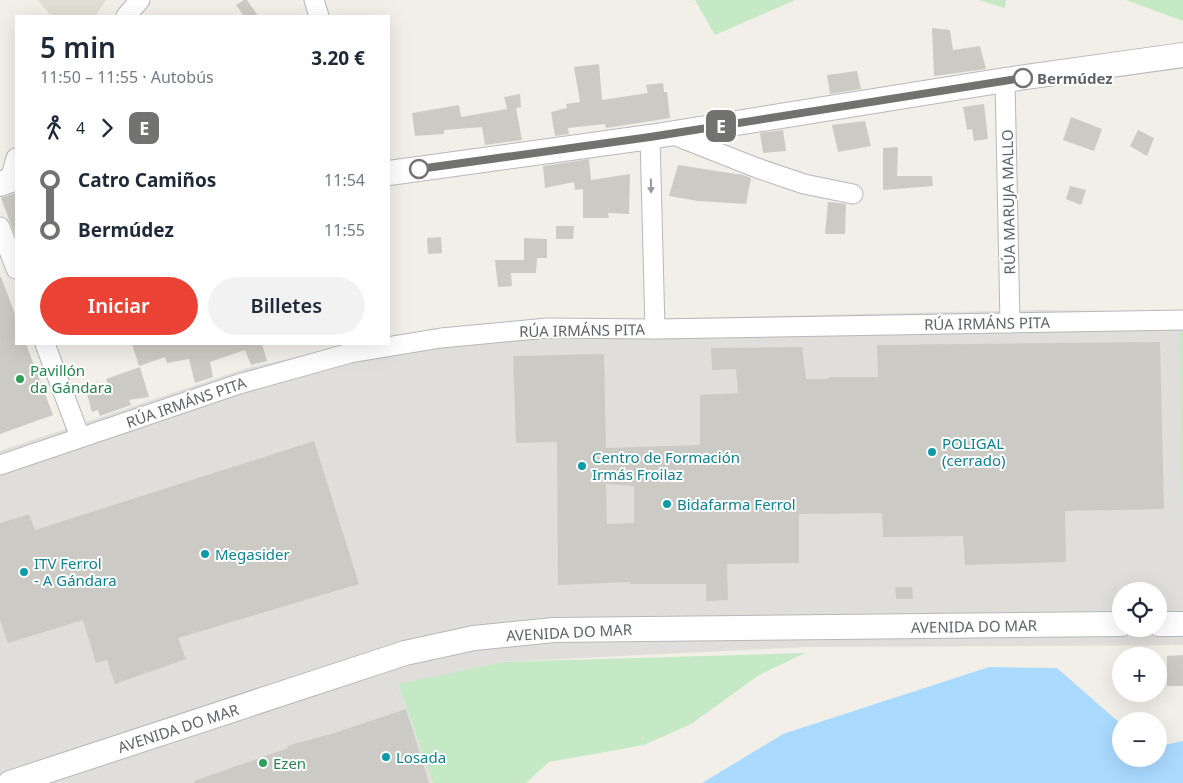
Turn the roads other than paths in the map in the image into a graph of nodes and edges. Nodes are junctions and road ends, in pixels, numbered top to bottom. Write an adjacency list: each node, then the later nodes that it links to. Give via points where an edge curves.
1 (140, 0): 3 (street)
2 (314, 0): 4 (street)
3 (127, 15)
4 (319, 15)
5 (1183, 54): 6 (street)
6 (1005, 80): 7 (street); 13 (street, RÚA MARUJA MALLO)
7 (661, 136): 8 (street); 9 (street, via 804,184); 14 (street, one-way to 14)
8 (390, 174)
9 (853, 194)
10 (0, 226): 11 (street)
11 (15, 266)
12 (1183, 320): 13 (street, RÚA IRMÁNS PITA)
13 (1010, 323): 14 (street, RÚA IRMÁNS PITA)
14 (655, 329): 15 (street, RÚA IRMÁNS PITA, via 537,329)
15 (390, 344)
16 (45, 345): 19 (street)
17 (377, 345): 18 (street, RÚA IRMÁNS PITA)
18 (350, 348): 19 (street, RÚA IRMÁNS PITA)
19 (80, 437): 20 (street, RÚA IRMÁNS PITA)
20 (0, 465)
21 (1112, 624): 24 (street, AVENIDA DO MAR, via 554,630 474,638 405,653)
22 (1167, 624): 23 (street)
23 (1183, 624)
24 (10, 783)

